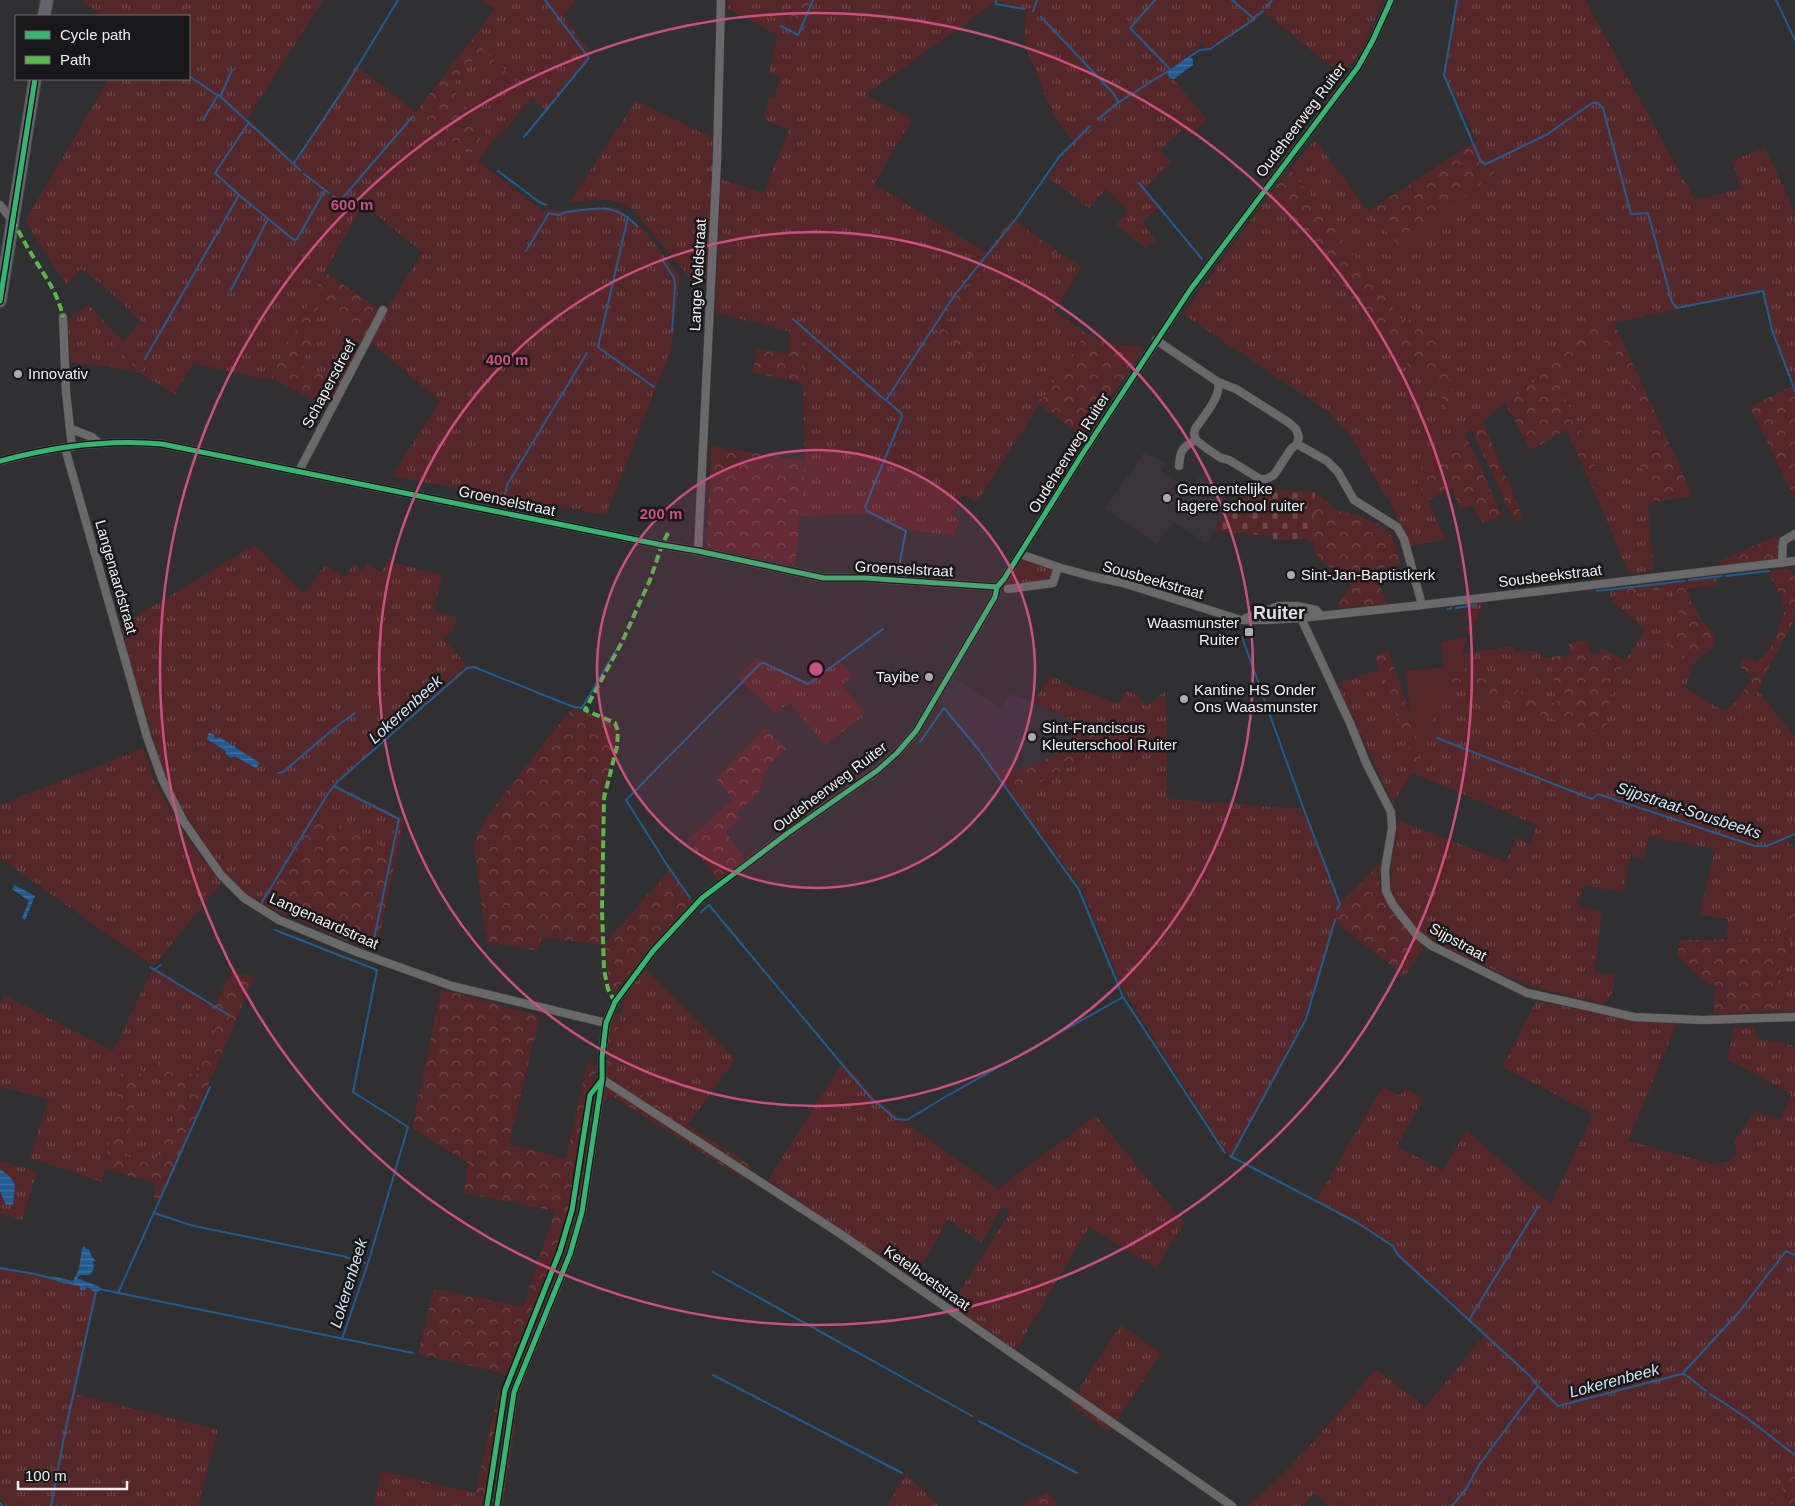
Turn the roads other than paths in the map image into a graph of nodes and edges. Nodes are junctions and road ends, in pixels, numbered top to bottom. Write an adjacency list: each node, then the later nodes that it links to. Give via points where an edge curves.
1 (47, 0): 4 (main road)
2 (721, 0): 24 (street, Lange Veldstraat, via 717,159)
3 (1391, 0): 11 (street, Oudeheerweg Ruiter, via 1358,66)
4 (44, 15)
5 (34, 80): 7 (main road)
6 (0, 205): 7 (street)
7 (12, 220): 8 (main road)
8 (0, 300)
9 (383, 310): 22 (street, Schapersdreef)
10 (63, 317): 13 (street, Langenaardstraat)
11 (1156, 340): 12 (street); 25 (street, Oudeheerweg Ruiter)
12 (1218, 382): 14 (street, via 1218,396 1195,429); 16 (street, via 1236,389 1288,422 1296,429)
13 (71, 429): 15 (street); 17 (street, Langenaardstraat)
14 (1196, 440): 16 (street, via 1260,479 1274,475); 21 (street, via 1180,452)
15 (99, 443): 17 (street, Groenselstraat); 22 (street, Groenselstraat, via 162,444)
16 (1297, 444): 31 (street, via 1327,461 1338,472 1354,500 1397,527 1404,539)
17 (68, 448): 19 (street, Groenselstraat); 36 (street, Langenaardstraat, via 147,737 162,779 184,822 221,875 244,898 279,920 356,952 452,986)
18 (0, 453): 19 (street, Groenselstraat)
19 (13, 457): 20 (street, Groenselstraat)
20 (0, 461)
21 (1179, 466)
22 (299, 471): 24 (street, Groenselstraat)
23 (1795, 534): 27 (street, via 1783,541)
24 (698, 551): 29 (street, Groenselstraat, via 824,578)
25 (1020, 554): 28 (street, Sousbeekstraat); 29 (street, Oudeheerweg Ruiter)
26 (1795, 562): 27 (street, Sousbeekstraat)
27 (1782, 563): 31 (street, Sousbeekstraat)
28 (1058, 567): 30 (street, via 1053,583); 34 (street, Sousbeekstraat, via 1123,583)
29 (997, 587): 36 (street, Oudeheerweg Ruiter, via 995,597 916,731 897,753 702,898 624,988)
30 (1008, 589)
31 (1422, 605): 32 (street, Sousbeekstraat)
32 (1321, 616): 33 (street, Sousbeekstraat); 34 (street, Sousbeekstraat, via 1316,610 1279,606)
33 (1301, 618): 34 (street, Sousbeekstraat); 35 (street, Sijpstraat, via 1391,812 1386,891 1415,933 1432,946 1527,993 1634,1017 1703,1020)
34 (1241, 620)
35 (1795, 1017)
36 (606, 1023): 37 (street, Oudeheerweg Ruiter)
37 (602, 1079): 38 (street, Oudeheerweg Ruiter, via 582,1212 570,1254 514,1392); 39 (street, Ketelboetstraat, via 839,1233)
38 (497, 1506)
39 (1232, 1506)

